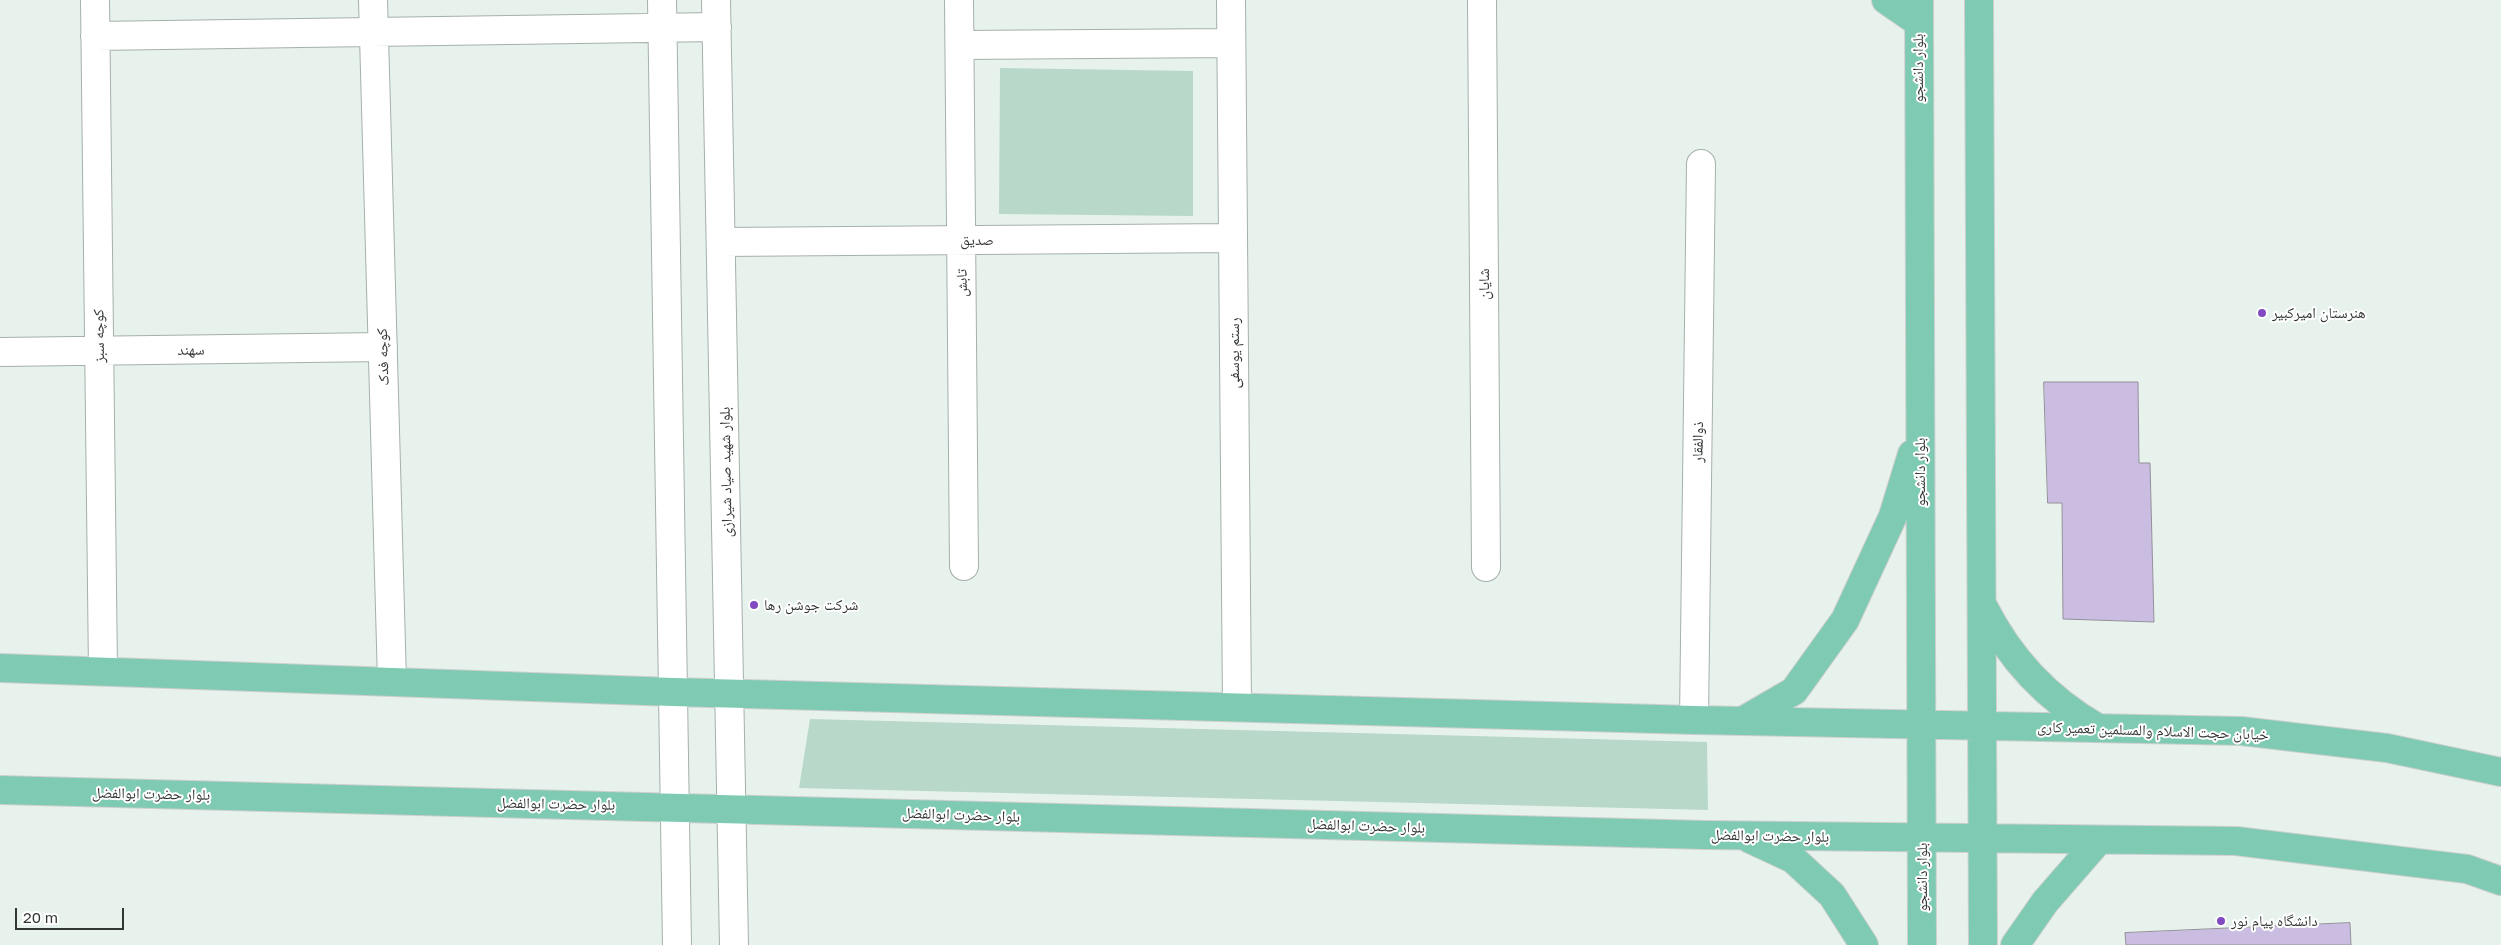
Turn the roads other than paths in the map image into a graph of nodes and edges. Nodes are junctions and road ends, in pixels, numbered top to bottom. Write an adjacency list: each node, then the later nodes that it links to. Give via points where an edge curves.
1 (95, 0): 14 (street, کوچه سبز)
2 (373, 0): 13 (street, کوچه فدک)
3 (662, 0): 12 (street)
4 (716, 0): 11 (street, بلوار شهید صیاد شیرازی)
5 (959, 0): 16 (street, تابش)
6 (1231, 0): 15 (street, رستم یوسفی)
7 (1482, 0): 26 (street, شایان)
8 (1886, 0): 10 (main road)
9 (1978, 0): 27 (main road)
10 (1918, 11): 24 (main road, بلوار دانشجو)
11 (717, 27): 12 (street); 20 (street, بلوار شهید صیاد شیرازی)
12 (662, 29): 13 (street); 31 (street)
13 (374, 32): 14 (street); 21 (street, کوچه فدک)
14 (95, 36): 22 (street, کوچه سبز)
15 (1232, 43): 16 (street); 18 (street, رستم یوسفی)
16 (960, 45): 19 (street, تابش)
17 (1701, 164): 34 (street, ذوالفقار)
18 (1233, 238): 19 (street, صدیق); 33 (street, رستم یوسفی)
19 (961, 240): 20 (street, صدیق); 25 (street, تابش)
20 (721, 242): 32 (street, بلوار شهید صیاد شیرازی)
21 (383, 347): 22 (street, سهند); 30 (street, کوچه فدک)
22 (99, 351): 23 (street, سهند); 29 (street, کوچه سبز)
23 (0, 352)
24 (1920, 429): 35 (main road, via 1893,516 1845,620 1794,691); 36 (main road, بلوار دانشجو)
25 (964, 566)
26 (1486, 567)
27 (1981, 602): 37 (main road); 38 (main road, via 1997,634 2025,670 2056,701)
28 (0, 668): 29 (main road)
29 (103, 671): 30 (main road)
30 (392, 681): 31 (main road)
31 (673, 692): 32 (main road); 41 (street)
32 (730, 693): 33 (main road); 42 (street, بلوار شهید صیاد شیرازی)
33 (1236, 706): 34 (main road)
34 (1694, 720): 35 (main road)
35 (1743, 721): 36 (main road)
36 (1921, 724): 37 (main road, خیابان حجت الاسلام والمسلمین تعمیر کاری); 44 (main road, بلوار دانشجو)
37 (1982, 726): 38 (main road, خیابان حجت الاسلام والمسلمین تعمیر کاری); 45 (main road)
38 (2098, 728): 39 (main road, خیابان حجت الاسلام والمسلمین تعمیر کاری, via 2241,731 2387,748)
39 (2501, 772)
40 (0, 790): 41 (main road, بلوار حضرت ابوالفضل)
41 (675, 807): 42 (main road, بلوار حضرت ابوالفضل); 48 (street)
42 (732, 808): 43 (main road, بلوار حضرت ابوالفضل); 49 (street, بلوار شهید صیاد شیرازی)
43 (1741, 835): 44 (main road, بلوار حضرت ابوالفضل); 50 (main road, via 1793,859 1832,895)
44 (1922, 838): 45 (main road); 51 (main road, بلوار دانشجو)
45 (1982, 838): 46 (main road); 52 (main road)
46 (2099, 840): 47 (main road, via 2236,841 2467,869); 53 (main road, via 2045,902)
47 (2501, 881)
48 (677, 945)
49 (734, 945)
50 (1864, 945)
51 (1922, 945)
52 (1982, 945)
53 (2015, 945)

